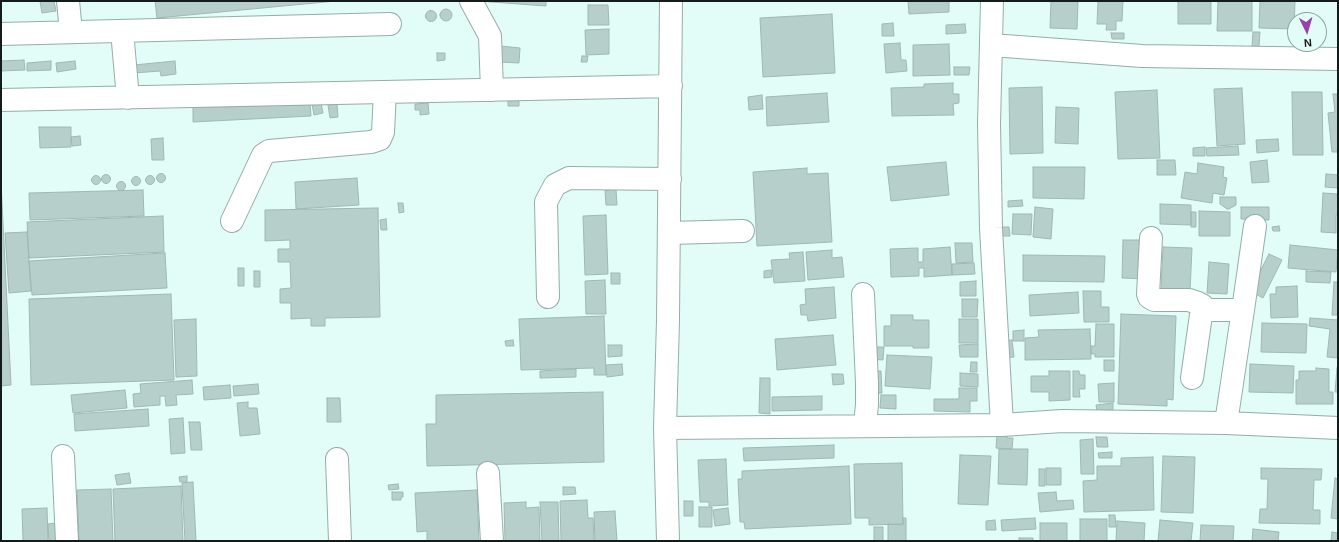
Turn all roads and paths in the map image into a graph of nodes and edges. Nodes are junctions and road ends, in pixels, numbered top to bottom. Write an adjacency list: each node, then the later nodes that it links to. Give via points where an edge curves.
1 (68, 1): 7 (street)
2 (471, 1): 12 (street, via 490,36)
3 (671, 1): 11 (street)
4 (992, 1): 9 (street)
5 (390, 24): 6 (street)
6 (122, 31): 7 (street); 14 (street)
7 (71, 32): 8 (street)
8 (1, 34)
9 (991, 45): 10 (street, via 1142,56); 28 (street, via 991,228)
10 (1338, 59)
11 (670, 86): 12 (street); 16 (street)
12 (492, 90): 13 (street)
13 (385, 92): 14 (street); 17 (street, via 383,132 380,139 371,142 269,151 263,155)
14 (128, 98): 15 (street)
15 (1, 100)
16 (670, 179): 20 (street); 23 (street, via 569,178 555,185 546,202)
17 (232, 221)
18 (1254, 226): 25 (street)
19 (743, 231): 20 (street)
20 (669, 233): 30 (street)
21 (1151, 238): 24 (street, via 1149,297 1154,300 1189,300 1200,304)
22 (863, 294): 29 (street, via 867,382)
23 (548, 297)
24 (1202, 310): 25 (street); 26 (street)
25 (1243, 310): 27 (street)
26 (1192, 378)
27 (1226, 423): 28 (street, via 1062,422); 31 (street)
28 (1002, 425): 29 (street)
29 (865, 426): 30 (street)
30 (665, 428): 38 (street)
31 (1338, 428)
32 (63, 456): 35 (street)
33 (337, 460): 36 (street)
34 (488, 473): 37 (street)
35 (67, 541)
36 (340, 541)
37 (492, 541)
38 (668, 541)

